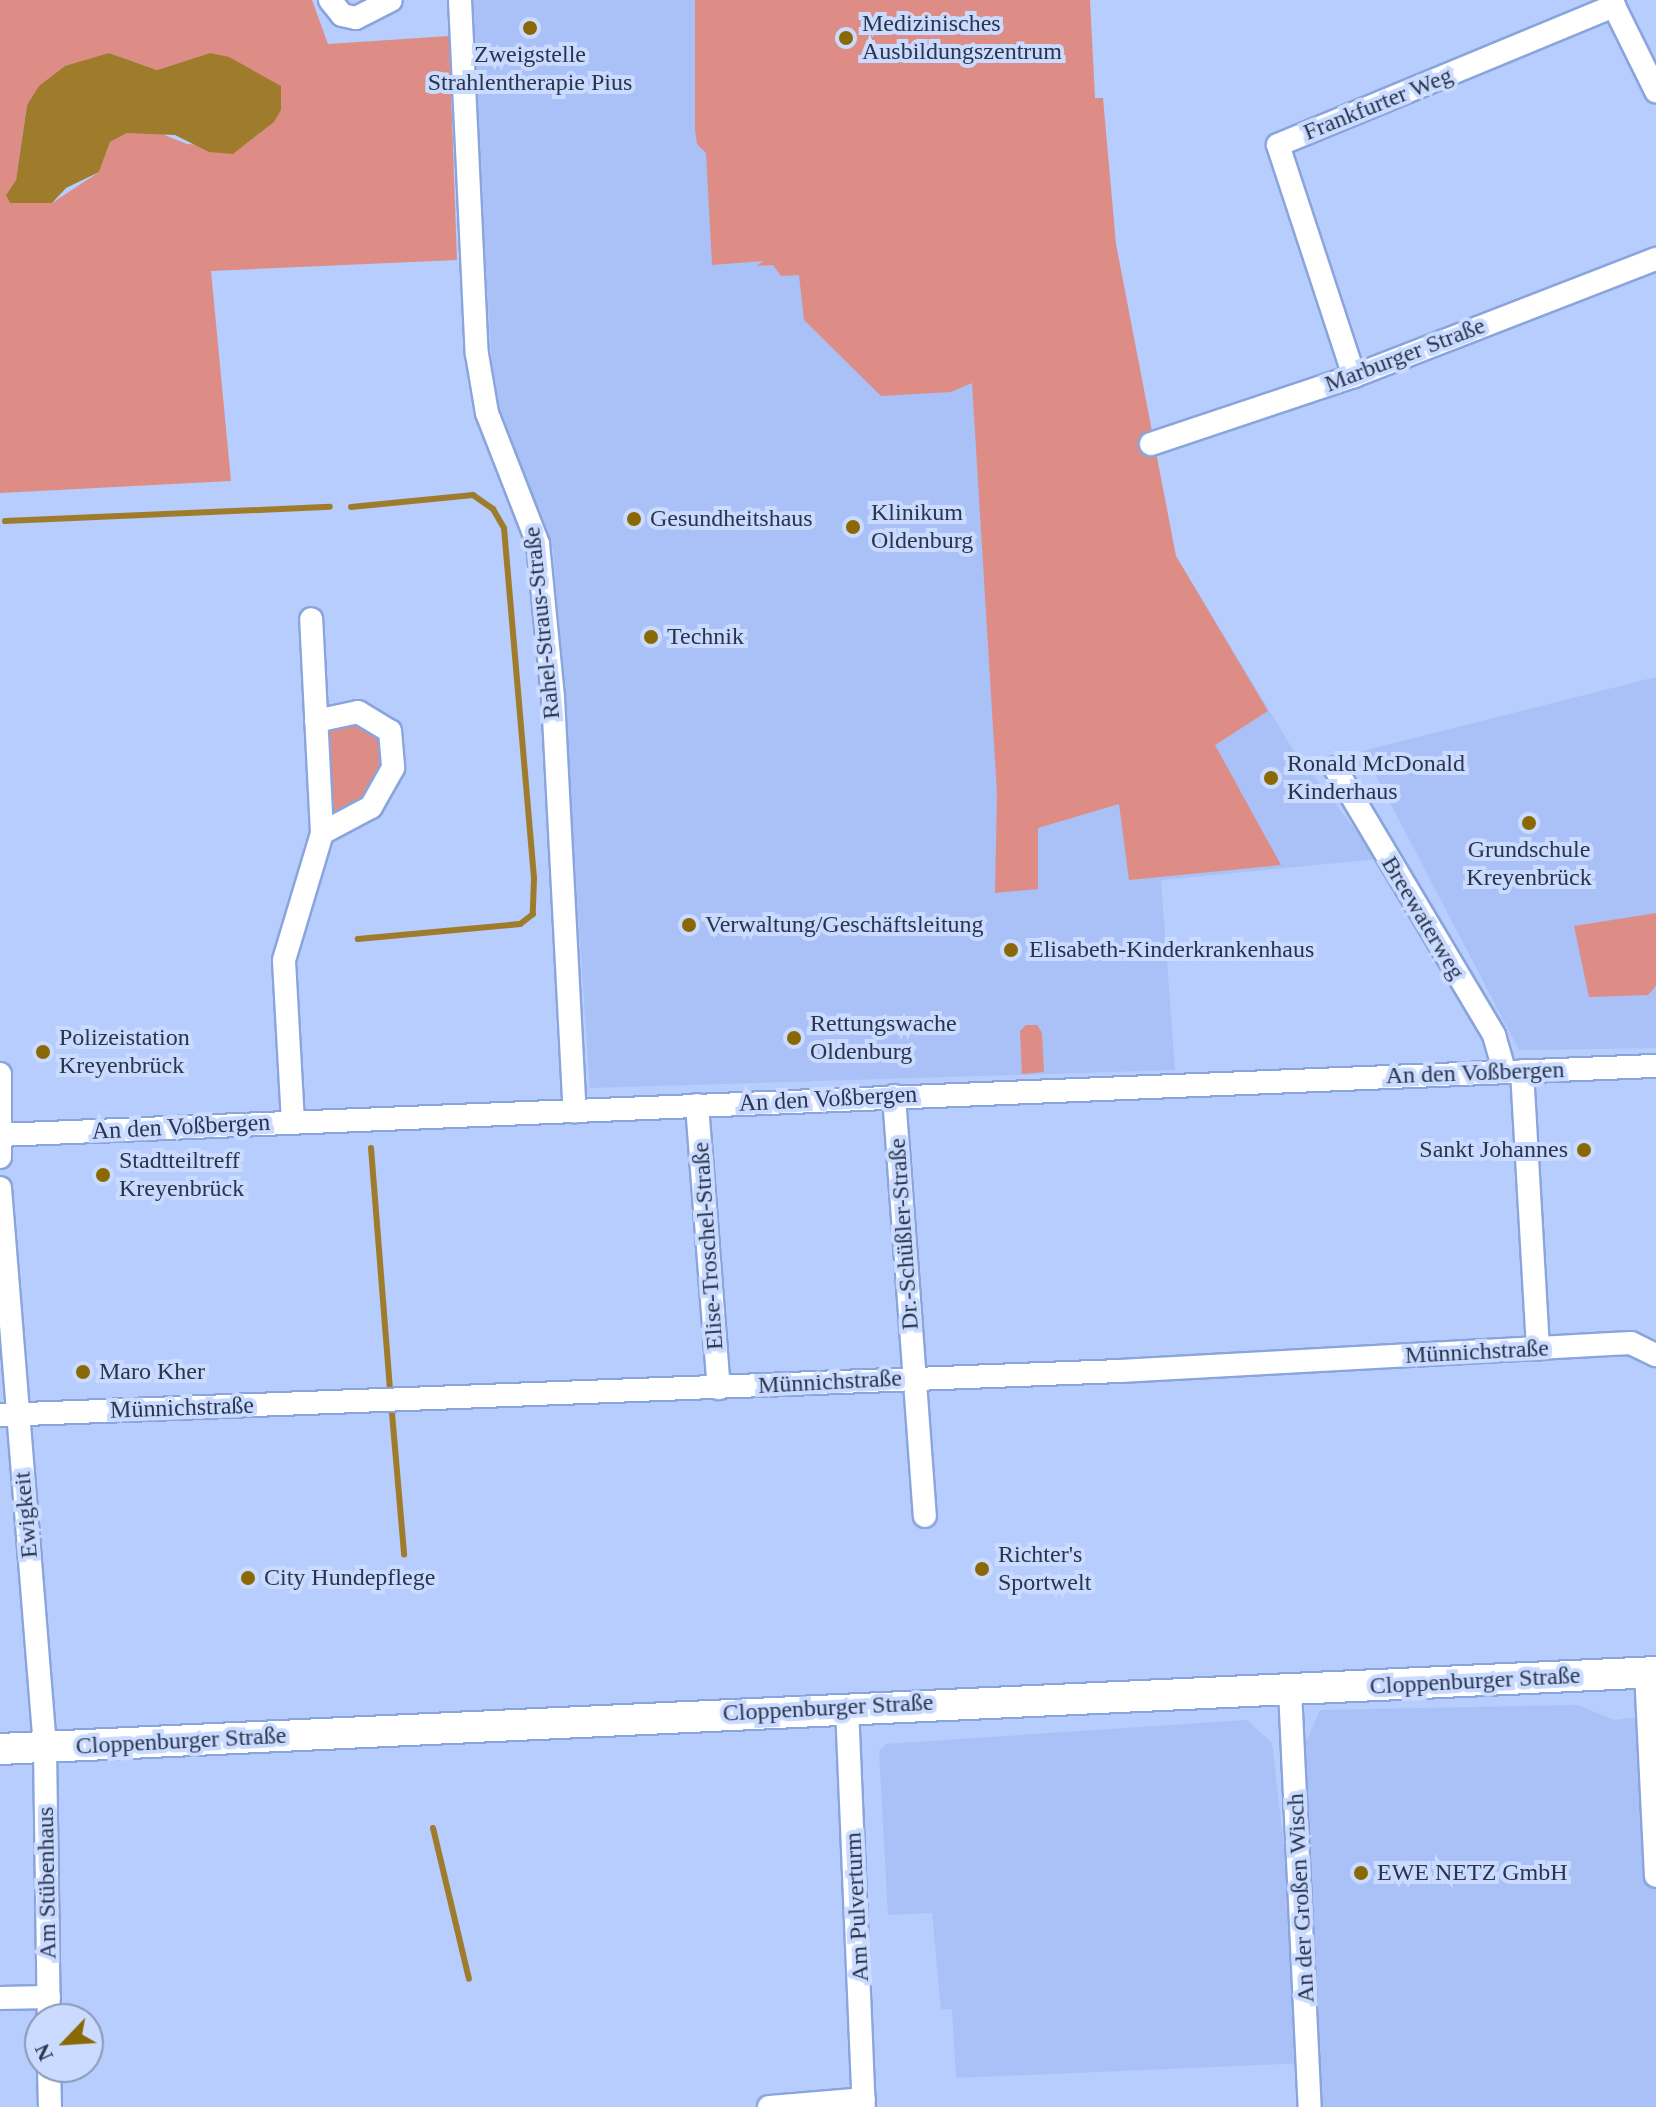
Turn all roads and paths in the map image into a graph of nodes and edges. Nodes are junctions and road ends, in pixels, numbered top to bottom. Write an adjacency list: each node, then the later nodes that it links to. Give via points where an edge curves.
1 (330, 0): 2 (street, via 342,15 356,18)
2 (391, 0)
3 (460, 0): 18 (street, Rahel-Straus-Straße, via 477,354 487,413 532,519 540,559 553,698)
4 (1613, 3): 5 (street); 7 (street, Frankfurter Weg, via 1278,145)
5 (1656, 91)
6 (1656, 259): 7 (street, Marburger Straße)
7 (1354, 376): 8 (street, Marburger Straße)
8 (1151, 444)
9 (311, 619): 10 (street)
10 (316, 721): 12 (street); 12 (street, via 358,712 390,731 393,768 371,807)
11 (1335, 768): 14 (street, Breewaterweg)
12 (322, 833): 19 (street, via 284,960)
13 (1656, 1066): 14 (street, An den Voßbergen)
14 (1513, 1071): 16 (street, An den Voßbergen); 23 (street, Breewaterweg)
15 (0, 1074): 20 (street)
16 (894, 1096): 17 (street, An den Voßbergen); 25 (street, Dr.-Schüßler-Straße)
17 (697, 1105): 18 (street, An den Voßbergen); 26 (street, Elise-Troschel-Straße)
18 (575, 1111): 19 (street, An den Voßbergen)
19 (293, 1122): 20 (street, An den Voßbergen)
20 (0, 1135): 21 (street)
21 (0, 1157)
22 (0, 1188): 27 (street, Ewigkeit)
23 (1538, 1349): 24 (street, Münnichstraße, via 1631,1343); 25 (street, Münnichstraße)
24 (1656, 1355)
25 (914, 1377): 26 (street, Münnichstraße); 28 (street, Dr.-Schüßler-Straße)
26 (719, 1388): 27 (street, Münnichstraße)
27 (9, 1414): 32 (street, Ewigkeit)
28 (925, 1516)
29 (1651, 1672): 30 (main road, Cloppenburger Straße); 34 (street)
30 (1290, 1690): 31 (main road, Cloppenburger Straße); 42 (street, An der Großen Wisch)
31 (847, 1707): 32 (main road, Cloppenburger Straße); 39 (street, Am Pulverturm)
32 (45, 1747): 33 (main road, Cloppenburger Straße); 37 (street, Am Stübenhaus)
33 (0, 1749)
34 (1656, 1876)
35 (0, 1998): 36 (street)
36 (24, 2003)
37 (49, 2003)
38 (49, 2083): 40 (street)
39 (864, 2103): 41 (street)
40 (50, 2107)
41 (769, 2107)
42 (1310, 2107)

